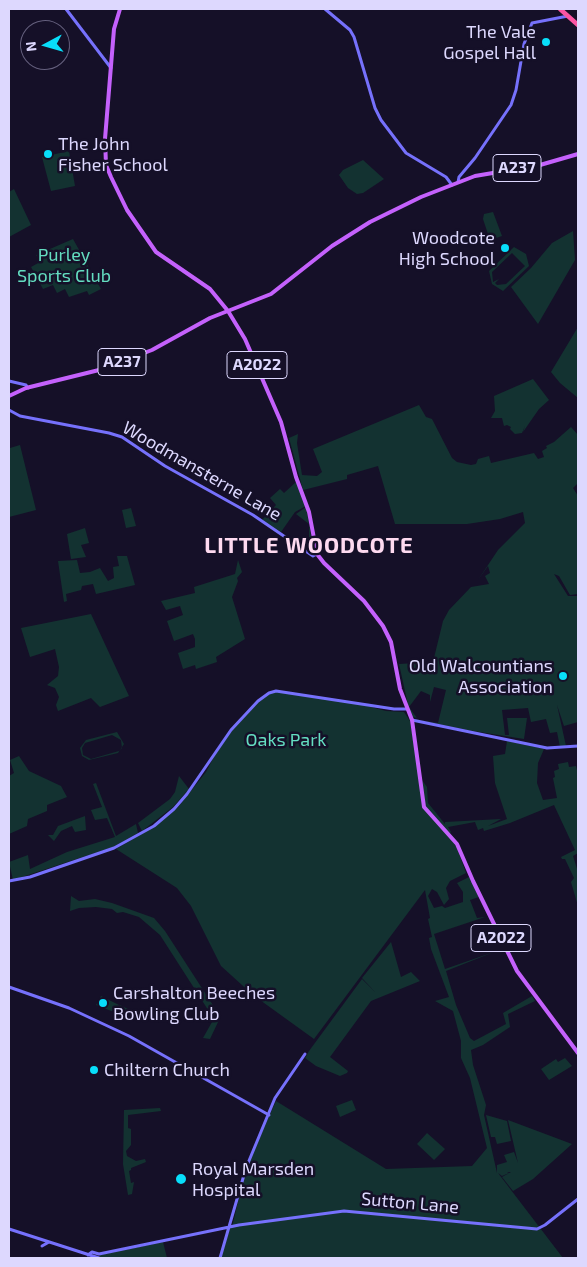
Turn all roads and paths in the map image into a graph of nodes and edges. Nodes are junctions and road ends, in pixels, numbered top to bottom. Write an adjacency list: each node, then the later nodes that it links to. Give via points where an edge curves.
1 (66, 9): 7 (main road)
2 (120, 9): 7 (main road, A2022, via 114,29)
3 (325, 9): 10 (main road, via 354,36 381,120 406,153)
4 (560, 9): 5 (highway)
5 (568, 16): 6 (highway); 9 (main road, via 532,23 510,105)
6 (578, 25)
7 (112, 68): 11 (main road, A2022, via 104,150 111,177 127,210 156,252 210,289)
8 (578, 154): 9 (main road, A237, via 540,165 487,172)
9 (458, 182): 10 (main road, A237)
10 (452, 185): 11 (main road, A237, via 370,222 332,246 271,294)
11 (228, 311): 13 (main road, A237, via 143,354 99,370); 16 (main road, A2022, via 251,353 281,422 296,477 310,512)
12 (9, 381): 13 (main road)
13 (28, 388): 14 (main road, A237)
14 (9, 396)
15 (9, 410): 16 (main road, Woodmansterne Lane, via 20,416 122,437 164,466 253,515 313,556)
16 (318, 554): 17 (main road, A2022, via 354,590 383,626 393,649)
17 (406, 709): 18 (main road, A2022); 20 (main road, via 276,691 269,693 231,730 187,794 154,826 114,848)
18 (412, 720): 19 (main road, via 547,748); 22 (main road, A2022, via 424,807 457,844 517,970)
19 (578, 746)
20 (9, 881)
21 (9, 987): 24 (main road, via 69,1008 129,1036)
22 (578, 1053)
23 (305, 1054): 24 (main road, via 275,1098)
24 (269, 1115): 26 (main road, via 246,1168)
25 (578, 1199): 26 (main road, Sutton Lane, via 537,1229 344,1211)
26 (229, 1227): 30 (main road, Sutton Lane); 31 (main road)
27 (9, 1229): 28 (main road)
28 (50, 1242): 29 (main road); 30 (main road, Sutton Lane)
29 (42, 1246)
30 (98, 1256)
31 (220, 1258)

